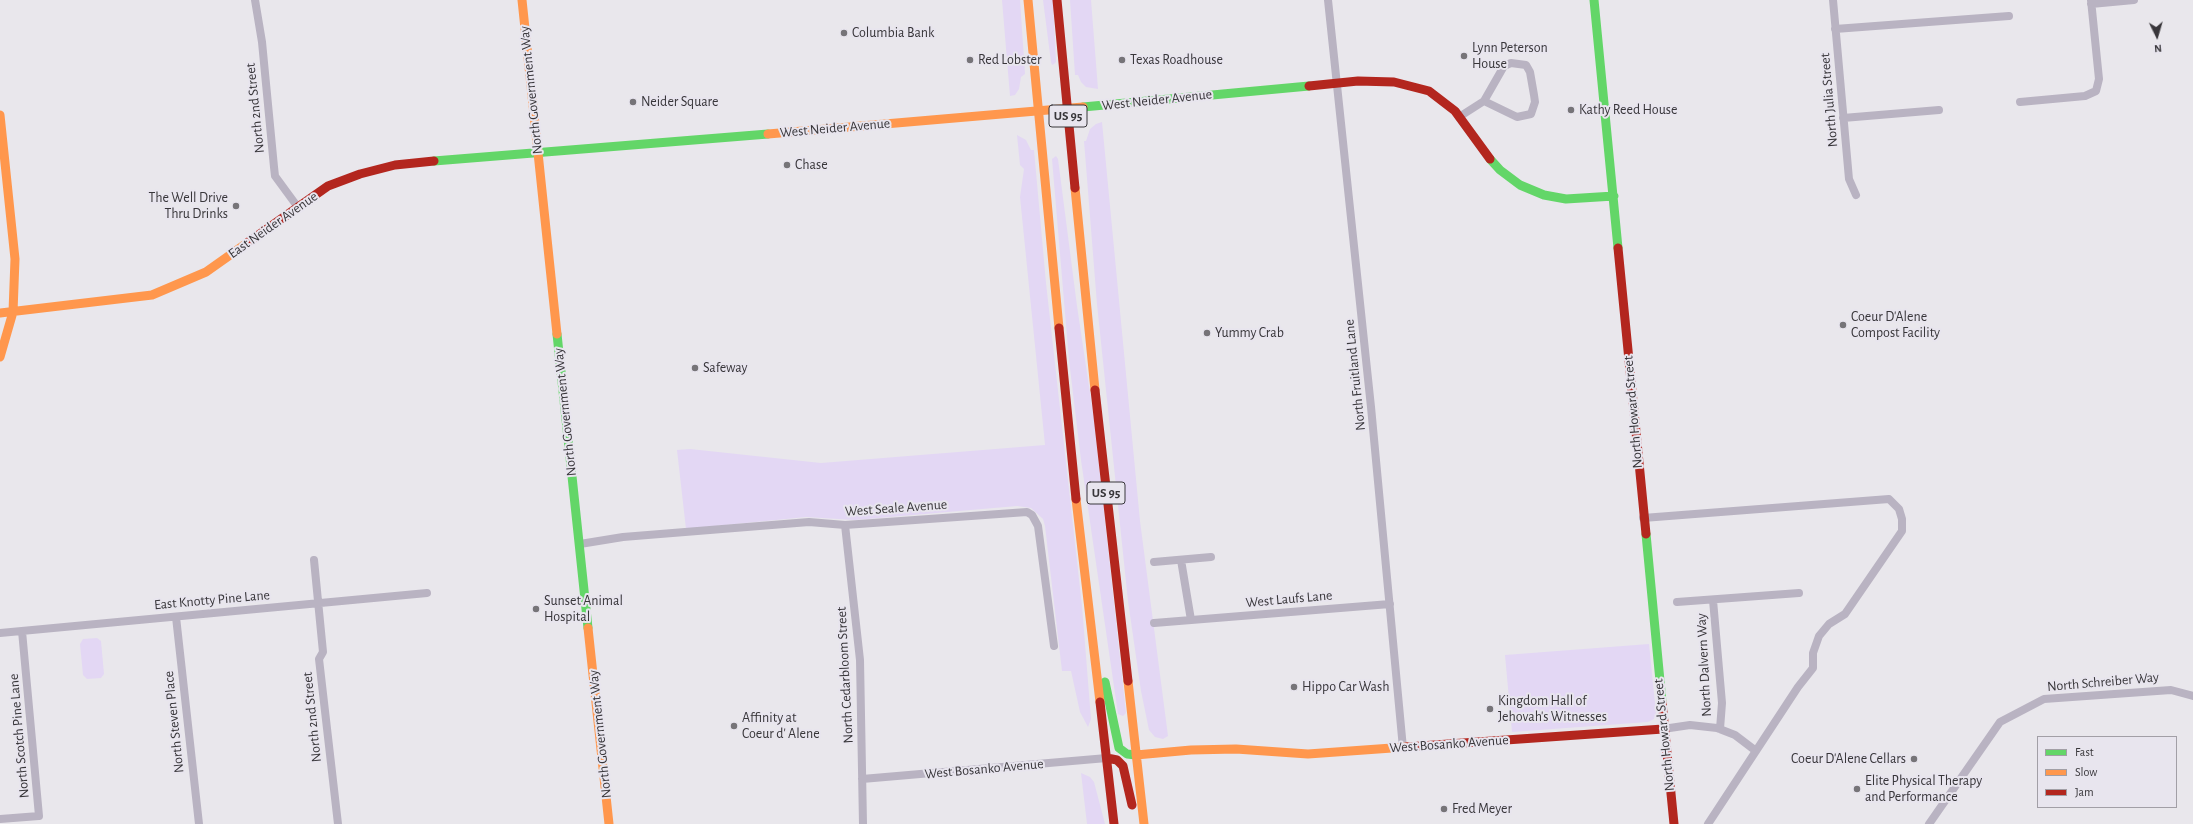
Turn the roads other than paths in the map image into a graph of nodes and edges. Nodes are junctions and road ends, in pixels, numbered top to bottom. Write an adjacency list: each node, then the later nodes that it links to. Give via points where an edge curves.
1 (255, 0): 24 (street, North 2nd Street, via 262,42 274,167 276,176)
2 (522, 0): 21 (main road, North Government Way)
3 (1028, 0): 17 (main road, US 95)
4 (1057, 0): 15 (main road, US 95)
5 (1328, 0): 12 (street, North Fruitland Lane)
6 (1594, 0): 23 (main road, North Howard Street)
7 (1833, 0): 11 (street, North Julia Street)
8 (2134, 0): 9 (street)
9 (2091, 2): 14 (street, via 2099,78 2096,91 2086,96)
10 (2009, 16): 11 (street)
11 (1836, 29): 20 (street, North Julia Street)
12 (1336, 83): 15 (main road, West Neider Avenue); 19 (main road, West Neider Avenue, via 1379,80 1410,85 1429,92 1444,102); 40 (street, North Fruitland Lane)
13 (1484, 101): 13 (street, via 1504,66 1511,63 1526,65 1530,72 1535,102 1531,114 1517,117); 19 (street)
14 (2020, 102)
15 (1067, 108): 17 (main road, West Neider Avenue / US 95); 53 (main road, US 95, via 1099,433)
16 (1939, 110): 20 (street)
17 (1038, 111): 21 (main road, West Neider Avenue); 47 (main road, US 95, via 1072,464)
18 (0, 115): 25 (main road, via 15,260)
19 (1459, 118): 23 (main road, West Neider Avenue, via 1483,152 1500,170 1520,185 1544,195 1566,199)
20 (1844, 118): 22 (street, North Julia Street, via 1849,179)
21 (538, 154): 24 (main road, East Neider Avenue, via 452,159 395,166 360,174 328,186); 30 (main road, North Government Way)
22 (1856, 195)
23 (1614, 196): 28 (main road, North Howard Street)
24 (297, 206): 25 (main road, East Neider Avenue, via 206,272 152,295)
25 (13, 312): 26 (main road, East Neider Avenue); 27 (main road)
26 (0, 313)
27 (0, 357)
28 (1643, 518): 49 (main road, North Howard Street); 52 (street, via 1889,499 1899,509 1902,531 1845,614 1829,624 1819,636 1813,653 1812,668)
29 (845, 525): 30 (street, West Seale Avenue, via 810,522 623,537); 46 (street, West Seale Avenue, via 1027,512 1038,526); 55 (street, North Cedarbloom Street, via 860,660)
30 (580, 544): 59 (main road, North Government Way)
31 (1211, 558): 33 (street)
32 (314, 560): 39 (street, North 2nd Street)
33 (1181, 560): 34 (street); 42 (street)
34 (1154, 562)
35 (427, 593): 39 (street, East Knotty Pine Lane)
36 (1799, 593): 37 (street)
37 (1713, 600): 38 (street); 50 (street, North Dalvern Way, via 1722,702)
38 (1677, 602)
39 (318, 603): 41 (street, East Knotty Pine Lane); 58 (street, North 2nd Street, via 323,652 319,659)
40 (1390, 604): 42 (street, West Laufs Lane); 51 (street, North Fruitland Lane)
41 (176, 617): 44 (street, East Knotty Pine Lane); 57 (street, North Steven Place)
42 (1191, 620): 43 (street, West Laufs Lane)
43 (1154, 623)
44 (22, 631): 45 (street, East Knotty Pine Lane); 56 (street, North Scotch Pine Lane, via 39,816)
45 (0, 633)
46 (1054, 646)
47 (1096, 664): 53 (main road, via 1105,681 1119,748 1127,754); 54 (main road, US 95)
48 (2193, 696): 66 (street, North Schreiber Way, via 2171,690 2044,699 2000,722)
49 (1663, 729): 50 (street, West Bosanko Avenue, via 1690,725); 51 (main road, West Bosanko Avenue); 64 (main road, North Howard Street)
50 (1720, 729): 52 (street, West Bosanko Avenue, via 1735,735)
51 (1403, 748): 53 (main road, West Bosanko Avenue, via 1308,754 1236,749 1191,750)
52 (1756, 751): 65 (street)
53 (1136, 755): 63 (main road, US 95)
54 (1107, 758): 55 (street, West Bosanko Avenue); 61 (main road, US 95); 62 (main road, via 1117,760 1123,766)
55 (862, 779): 60 (street, North Cedarbloom Street)
56 (0, 819)
57 (199, 824)
58 (338, 824)
59 (610, 824)
60 (863, 824)
61 (1114, 824)
62 (1136, 824)
63 (1144, 824)
64 (1674, 824)
65 (1708, 824)
66 (1929, 824)

